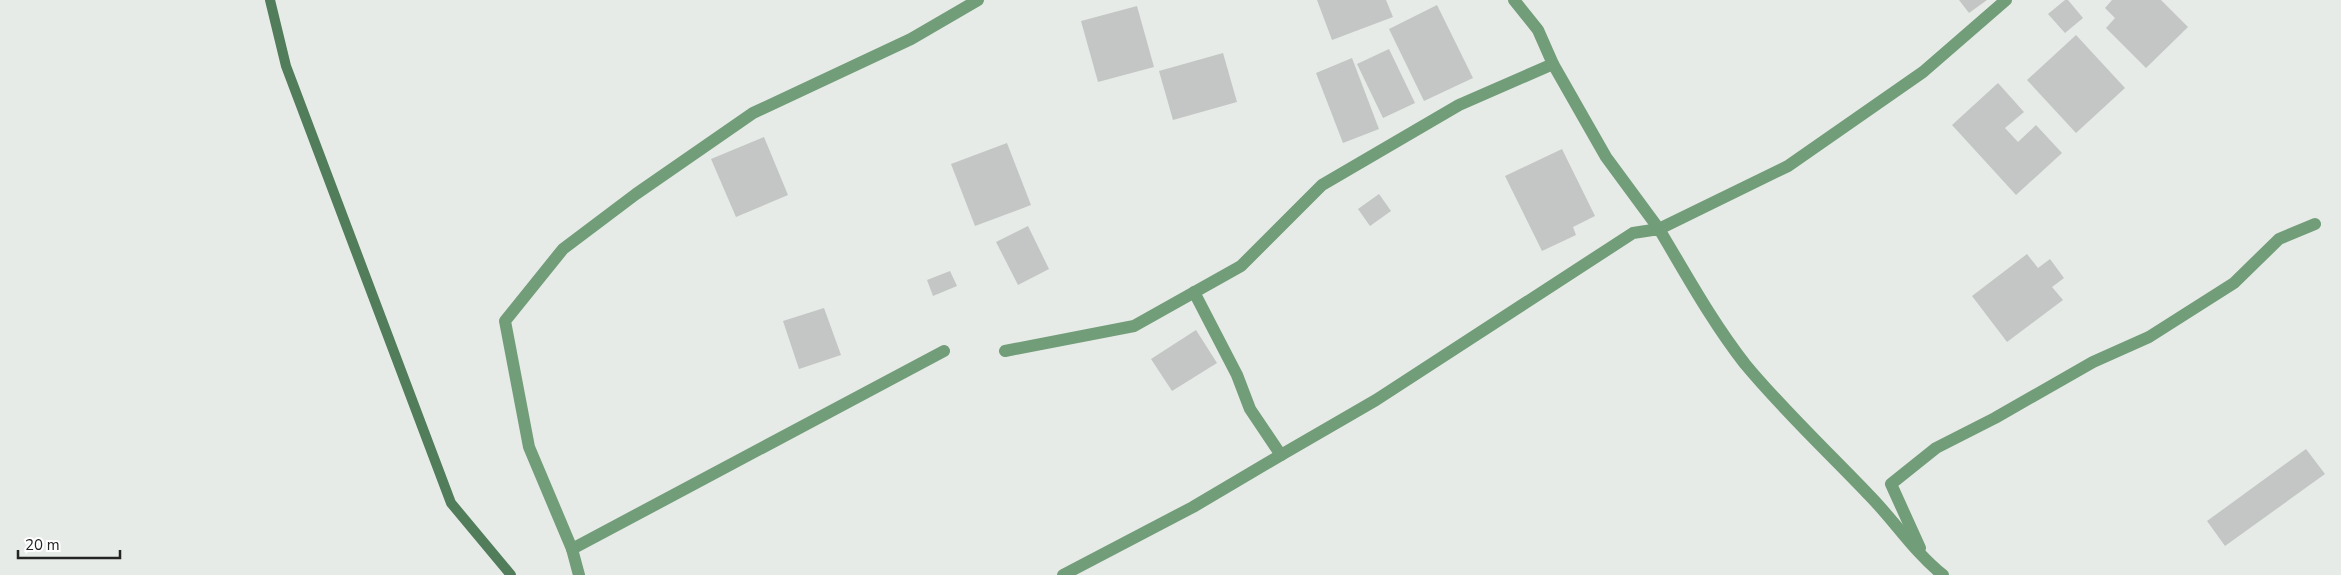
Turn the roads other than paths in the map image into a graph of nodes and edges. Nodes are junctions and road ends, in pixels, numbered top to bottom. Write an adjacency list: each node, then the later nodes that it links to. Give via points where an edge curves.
1 (978, 0): 11 (street, via 911,39 753,113 563,248 505,321 529,447)
2 (1514, 0): 4 (street, via 1538,30)
3 (2006, 0): 6 (street, via 1923,72 1788,166)
4 (1553, 64): 6 (street, via 1606,157); 7 (street, via 1458,105 1322,185 1241,266)
5 (2315, 224): 12 (street, via 2279,238 2234,283 2149,338 2093,362 1936,448 1891,484)
6 (1659, 229): 10 (street, via 1633,233 1384,395); 12 (street, via 1709,312 1745,363 1869,495)
7 (1194, 292): 9 (street, via 1134,326); 10 (street, via 1237,375 1250,409)
8 (944, 351): 11 (street)
9 (1005, 351)
10 (1281, 455): 14 (street, via 1193,508)
11 (572, 549): 13 (street)
12 (1926, 562): 15 (street)
13 (579, 575)
14 (1064, 575)
15 (1943, 575)

